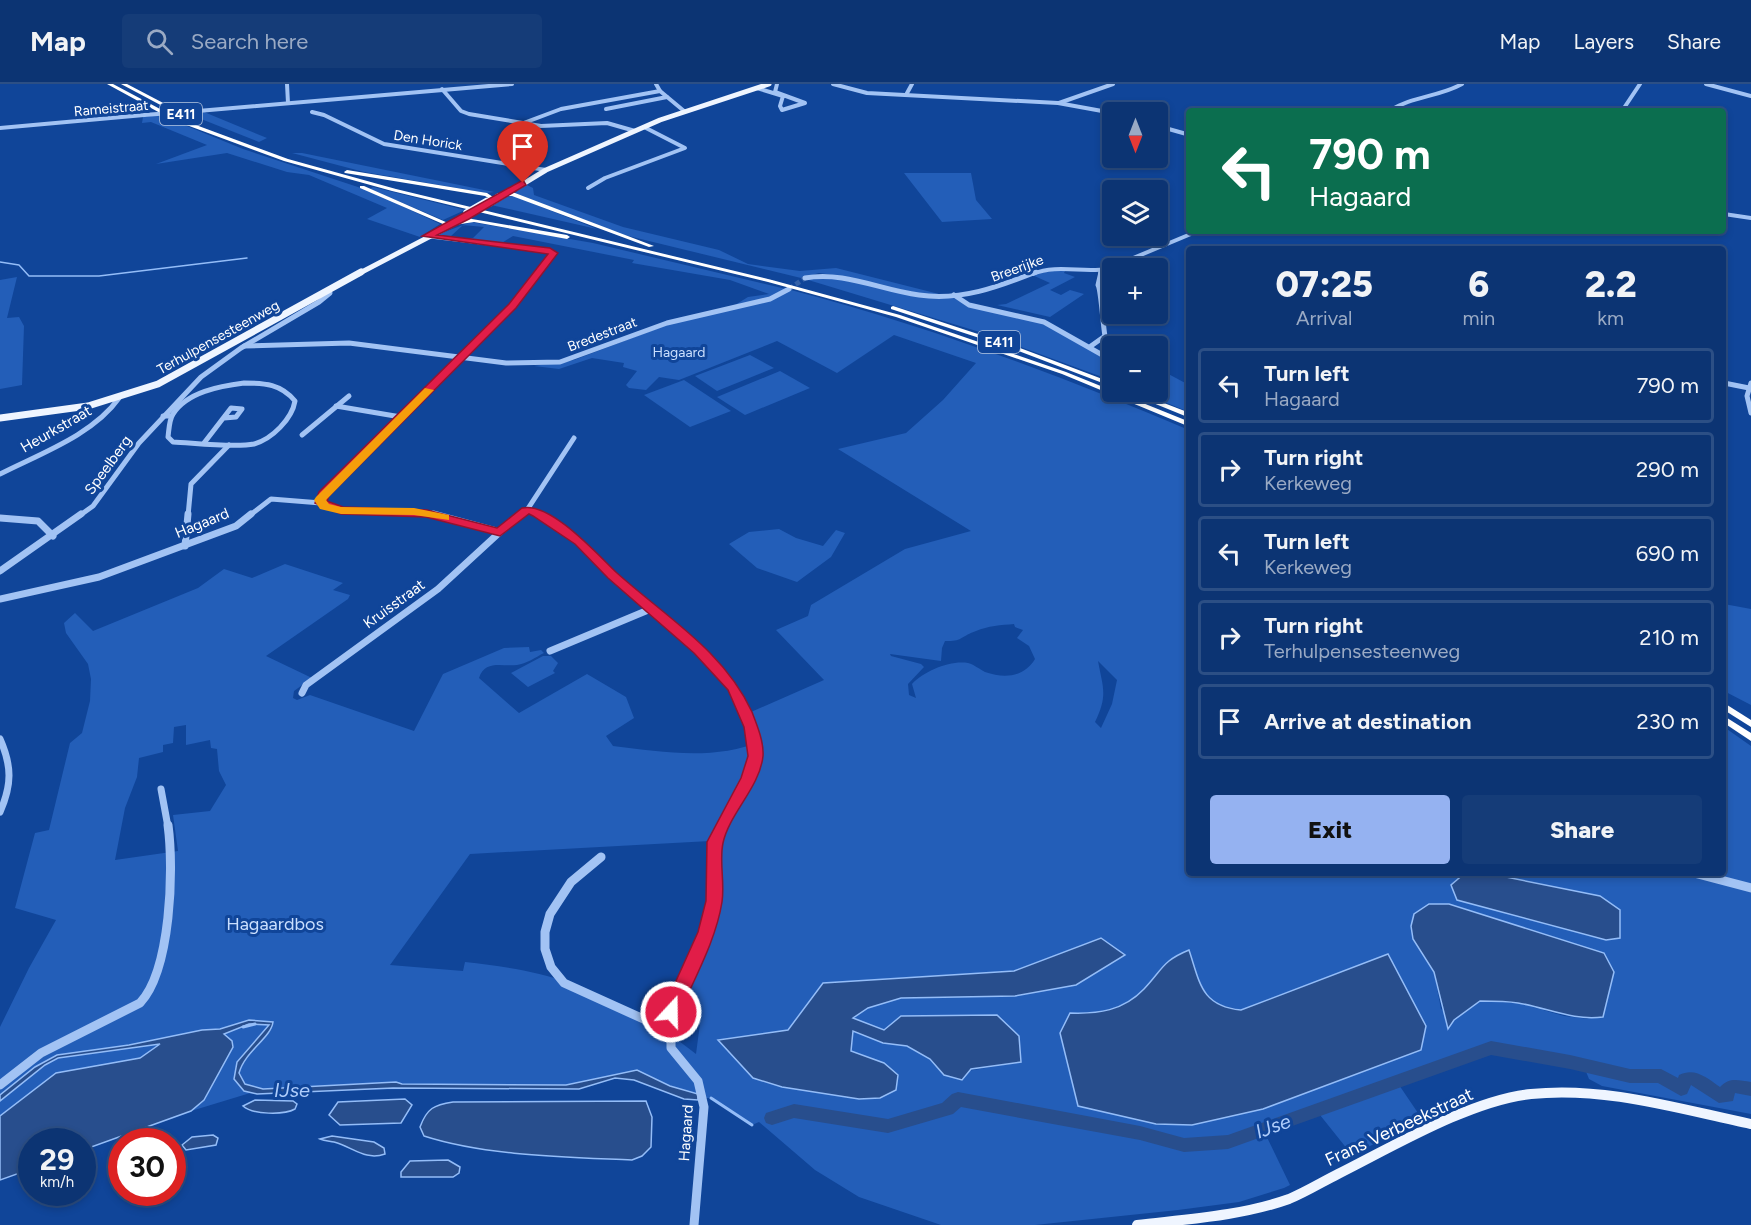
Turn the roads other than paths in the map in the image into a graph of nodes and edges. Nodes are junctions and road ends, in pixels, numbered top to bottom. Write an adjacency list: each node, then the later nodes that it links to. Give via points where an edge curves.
1 (109, 84): 37 (highway, E411, via 175,119)
2 (123, 84): 39 (highway, E411, via 184,116)
3 (287, 84): 20 (street)
4 (512, 84): 15 (street, Rameistraat)
5 (656, 84): 16 (street)
6 (769, 84): 14 (main road)
7 (777, 84): 14 (street, via 775,92 805,103 782,110 783,96)
8 (833, 84): 17 (street, via 861,92)
9 (1113, 84): 21 (street)
10 (1462, 84): 23 (street, via 1447,92 1405,99)
11 (1640, 84): 24 (street)
12 (1706, 84): 18 (street)
13 (911, 85): 17 (street)
14 (757, 88): 27 (main road)
15 (442, 89): 20 (street, Rameistraat); 30 (street, via 464,113)
16 (660, 91): 19 (street); 30 (street)
17 (906, 95): 21 (street)
18 (1751, 96)
19 (667, 97): 22 (street); 27 (street)
20 (288, 103): 32 (street, Rameistraat, bridge)
21 (1058, 103): 28 (street)
22 (612, 108): 25 (street); 26 (street)
23 (1393, 108)
24 (1624, 108)
25 (606, 109)
26 (620, 110)
27 (684, 111): 31 (main road)
28 (1102, 111)
29 (312, 112): 38 (street, Den Horick, via 384,144)
30 (519, 122): 33 (street); 35 (street, via 548,126 591,122)
31 (644, 127): 35 (main road); 42 (street, via 685,148)
32 (0, 128)
33 (508, 129)
34 (1168, 129): 36 (street)
35 (635, 131): 38 (main road)
36 (1186, 134)
37 (286, 160): 40 (highway); 41 (highway, E411)
38 (546, 170): 43 (main road)
39 (347, 172): 44 (highway); 54 (highway, E411)
40 (325, 175): 41 (highway); 50 (highway)
41 (340, 176): 53 (highway, E411)
42 (588, 188)
43 (509, 192): 44 (highway); 45 (highway); 54 (highway)
44 (480, 194): 45 (highway)
45 (493, 199): 47 (main road)
46 (1726, 214): 48 (street)
47 (463, 216): 49 (highway); 50 (highway)
48 (1751, 218)
49 (477, 221): 50 (highway); 53 (highway)
50 (447, 223): 52 (main road, Terhulpensesteenweg)
51 (1191, 234): 55 (street, Breerijke)
52 (429, 235): 57 (main road, Terhulpensesteenweg); 64 (street, via 553,252 513,306)
53 (610, 242): 79 (highway, E411, via 898,316 1064,373)
54 (651, 246): 66 (highway, E411, via 922,317)
55 (1101, 270): 59 (street, Breerijke, via 1047,268 994,290); 61 (street, via 1098,285 1104,336)
56 (804, 278): 59 (street, Breerijke, via 826,274 919,295)
57 (329, 290): 60 (street, Speelberg, via 319,302); 63 (main road, Terhulpensesteenweg)
58 (786, 291): 64 (street, Bredestraat, via 770,299 667,323 573,359 517,364)
59 (954, 295): 61 (street, via 969,305 1044,322)
60 (244, 346): 64 (street, Bredestraat, via 349,343); 65 (street, Speelberg)
61 (1091, 346): 62 (street)
62 (1102, 354)
63 (210, 356): 65 (street); 70 (main road, Terhulpensesteenweg, via 158,384)
64 (462, 357): 76 (street)
65 (224, 359): 73 (street, Speelberg, via 201,377)
66 (1102, 381)
67 (1726, 383): 68 (street)
68 (1750, 385): 74 (street, via 1747,396)
69 (349, 396): 72 (street)
70 (119, 398): 77 (main road, Terhulpensesteenweg, via 69,410); 84 (street, Heurkstraat, via 88,425)
71 (1155, 402): 75 (highway)
72 (336, 406): 76 (street); 80 (street)
73 (169, 413): 82 (street, via 170,440); 83 (street, via 198,395 239,384 272,385 293,396 293,411 262,440); 89 (street, Speelberg, via 129,456 99,500)
74 (1751, 413)
75 (1186, 414)
76 (401, 417): 85 (street, via 323,495)
77 (0, 418)
78 (224, 418): 82 (street)
79 (1186, 423)
80 (302, 435)
81 (574, 438): 86 (street)
82 (204, 444): 83 (street)
83 (229, 445): 90 (street, via 191,484)
84 (0, 474)
85 (321, 503): 88 (street, Hagaard, via 341,511 427,513); 90 (street, Hagaard, via 271,499 236,526)
86 (527, 510): 88 (street); 93 (street, Hagaard, via 571,535)
87 (0, 518): 89 (street, via 38,521)
88 (500, 532): 95 (street, Kruisstraat, via 438,589 306,685)
89 (53, 536): 91 (street, Speelberg)
90 (185, 546): 92 (street, Hagaard, via 75,584)
91 (0, 571)
92 (0, 598)
93 (653, 609): 94 (street); 106 (street, Hagaard, via 729,682 751,727 756,756 749,778 715,842 711,916 675,998)
94 (550, 651)
95 (302, 693)
96 (1726, 707): 98 (highway)
97 (1726, 720): 99 (highway)
98 (1751, 724)
99 (1751, 738)
100 (0, 739): 102 (street, via 12,767 11,784)
101 (161, 789): 107 (street, via 171,834 171,898 149,995 41,1053)
102 (0, 812)
103 (601, 857): 106 (street, via 580,871 555,902 548,918 544,954 552,972 564,983)
104 (1706, 876): 105 (street)
105 (1751, 888)
106 (670, 1031): 109 (street, Hagaard, via 671,1048 695,1074 703,1090)
107 (0, 1085)
108 (1751, 1124): 110 (main road, Frans Verbeekstraat, via 1593,1095 1529,1094 1496,1102 1425,1131 1272,1204 1241,1213)
109 (694, 1225)
110 (1137, 1225)

